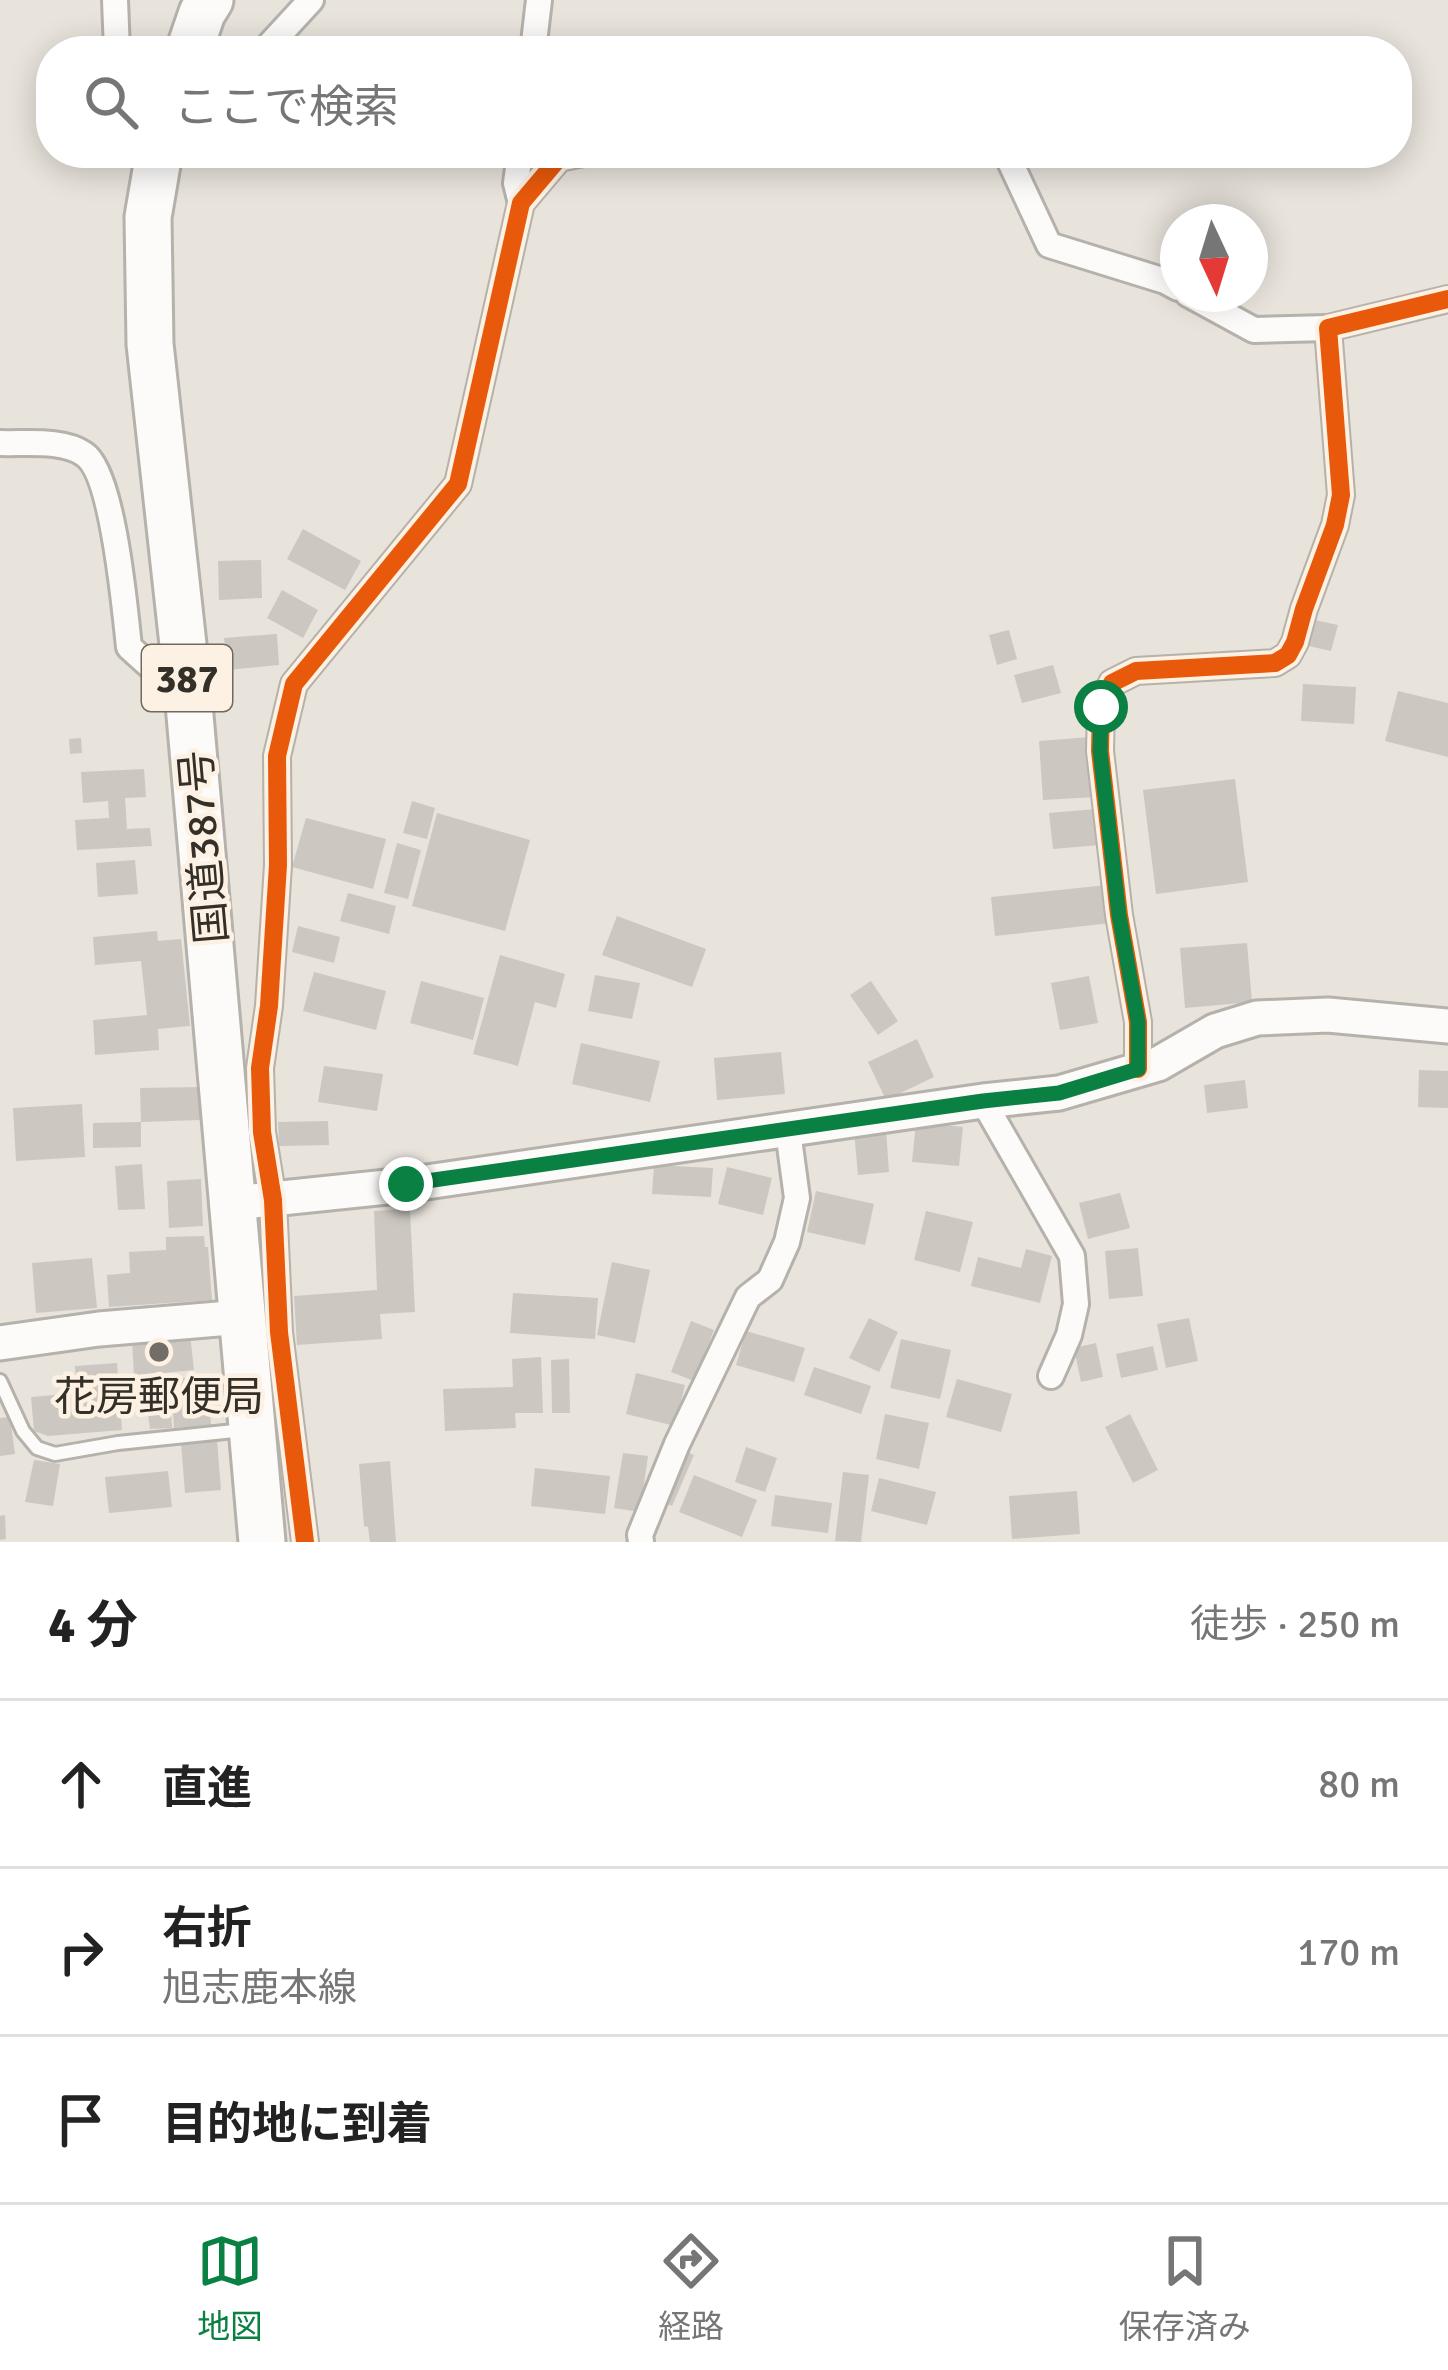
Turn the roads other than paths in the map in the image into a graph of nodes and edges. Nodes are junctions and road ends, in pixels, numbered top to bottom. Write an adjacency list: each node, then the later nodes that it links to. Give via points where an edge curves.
1 (115, 0): 5 (street)
2 (210, 0): 6 (highway)
3 (311, 0): 7 (street)
4 (539, 0): 8 (street)
5 (116, 36)
6 (194, 36)
7 (278, 36)
8 (535, 36)
9 (149, 168): 19 (highway, 国道387号 / 387, via 151,344)
10 (518, 168): 13 (street)
11 (551, 168): 13 (street)
12 (1013, 168): 14 (street, via 1049,245)
13 (521, 203): 24 (street, via 458,484 294,684 277,756 278,865)
14 (1160, 279)
15 (1448, 299): 17 (street)
16 (1220, 312): 17 (street, via 1254,331)
17 (1328, 328): 21 (street, via 1341,495 1288,656 1136,671 1112,682 1101,707)
18 (0, 443): 19 (street, via 67,446 96,465 129,647)
19 (188, 682): 24 (highway, 国道387号 / 387)
20 (1448, 1026): 21 (main road, via 1257,1018)
21 (1138, 1069): 22 (main road, via 1059,1093)
22 (983, 1101): 23 (main road); 27 (street, via 1072,1256 1076,1304)
23 (788, 1131): 24 (main road); 32 (street, via 797,1198 787,1242 770,1280 748,1298 676,1444)
24 (254, 1202): 25 (highway, 国道387号 / 387); 31 (street)
25 (242, 1317): 26 (main road); 29 (highway, 国道387号 / 387)
26 (0, 1342)
27 (1051, 1376)
28 (0, 1381): 29 (lane, via 22,1431 55,1454)
29 (252, 1430): 30 (highway, 国道387号 / 387)
30 (262, 1542)
31 (305, 1542)
32 (641, 1542)

